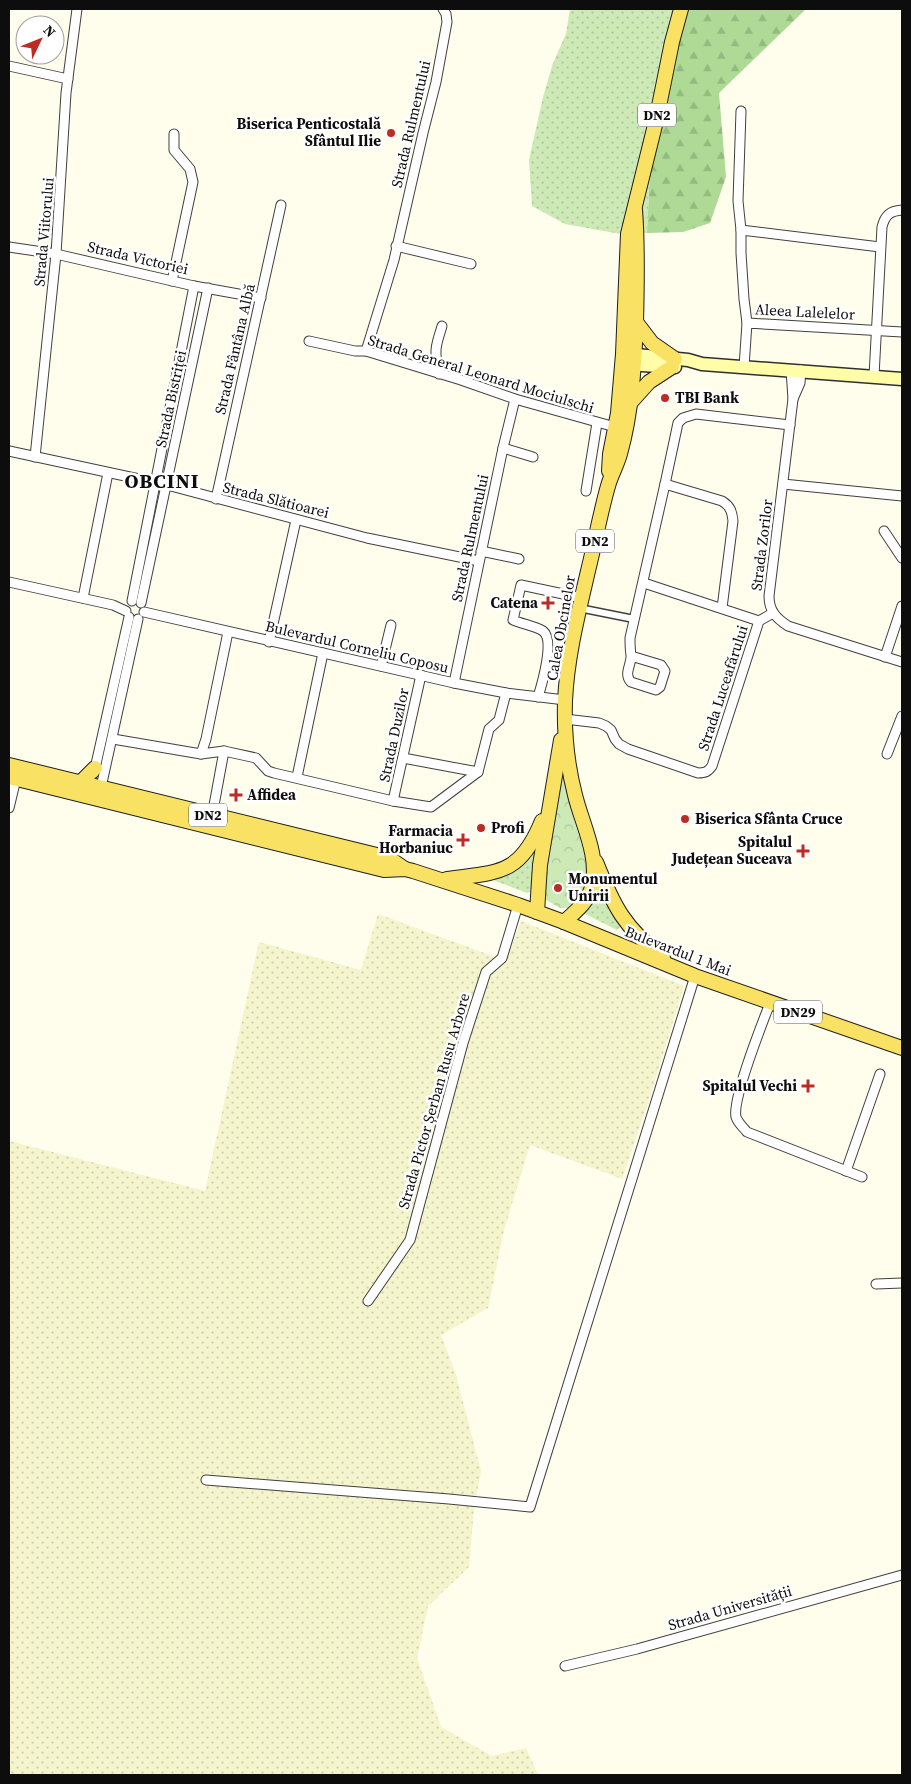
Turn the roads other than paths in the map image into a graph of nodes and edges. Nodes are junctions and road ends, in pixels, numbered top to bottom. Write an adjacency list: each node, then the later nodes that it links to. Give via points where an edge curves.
1 (77, 9): 5 (street, Strada Viitorului)
2 (443, 9): 12 (street, Strada Rulmentului, via 447,22 436,82)
3 (681, 9): 9 (main road, DN2)
4 (9, 66): 5 (street)
5 (68, 79): 15 (street, Strada Viitorului)
6 (741, 112): 11 (street, via 738,201)
7 (174, 134): 17 (street, via 174,150 190,168 193,182)
8 (281, 205): 20 (street, Strada Fântâna Albă)
9 (635, 210): 21 (main road, DN2); 28 (main road, DN2, via 628,234)
10 (902, 210): 14 (street, Aleea Lalelelor, via 893,211 884,220)
11 (741, 230): 14 (street); 22 (street)
12 (396, 246): 16 (street); 27 (street, Strada Rulmentului)
13 (9, 247): 15 (street, Strada Victoriei)
14 (880, 247): 24 (street, Aleea Lalelelor)
15 (56, 254): 17 (street, Strada Victoriei); 42 (street, Strada Viitorului)
16 (471, 264)
17 (172, 281): 18 (street, Strada Victoriei)
18 (194, 286): 19 (street, Strada Victoriei); 45 (street, Strada Bistriței)
19 (208, 288): 20 (street, Strada Victoriei); 49 (street, Strada Bistriței)
20 (261, 298): 52 (street, Strada Fântâna Albă)
21 (636, 322): 28 (main road, DN2); 29 (main road, via 652,343)
22 (747, 323): 24 (street, Aleea Lalelelor); 30 (street, Aleea Lalelelor)
23 (442, 326): 32 (street, via 435,351)
24 (876, 330): 25 (street, Aleea Lalelelor); 33 (street, Aleea Lalelelor)
25 (902, 332)
26 (309, 341): 27 (street, Strada General Leonard Mociulschi)
27 (366, 351): 32 (street, Strada General Leonard Mociulschi)
28 (629, 359): 29 (main road); 36 (main road, Calea Obcinelor / DN2); 39 (main road, Calea Obcinelor / DN2)
29 (674, 363): 30 (main road, via 688,368 702,364); 36 (main road, via 649,382)
30 (744, 367): 31 (main road)
31 (796, 370): 33 (main road); 38 (street, Strada Zorilor)
32 (439, 374): 35 (street, Strada General Leonard Mociulschi)
33 (874, 376): 34 (main road)
34 (902, 379)
35 (515, 399): 37 (street, Strada General Leonard Mociulschi); 40 (street, Strada Rulmentului)
36 (631, 403): 46 (main road, Calea Obcinelor / DN2, via 620,456)
37 (597, 423): 39 (street, Strada General Leonard Mociulschi); 50 (street)
38 (790, 425): 47 (street, via 696,414 683,418 678,423); 48 (street, Strada Zorilor)
39 (615, 427): 46 (main road, Calea Obcinelor / DN2)
40 (503, 448): 43 (street); 55 (street, Strada Rulmentului)
41 (9, 450): 42 (street, Strada Slătioarei)
42 (35, 457): 44 (street, Strada Slătioarei)
43 (532, 458)
44 (108, 473): 45 (street, Strada Slătioarei); 61 (street)
45 (156, 483): 49 (street, Strada Slătioarei); 65 (street, Strada Bistriței)
46 (608, 484): 62 (main road, Calea Obcinelor / DN2)
47 (665, 484): 60 (street); 64 (street, Strada Luceafărului, via 722,501 732,511)
48 (783, 484): 51 (street); 66 (street, Strada Zorilor, via 769,596)
49 (167, 485): 52 (street, Strada Slătioarei); 65 (street, Strada Bistriței)
50 (586, 490)
51 (902, 496)
52 (216, 499): 53 (street, Strada Slătioarei)
53 (296, 520): 58 (street, Strada Slătioarei); 71 (street)
54 (884, 531): 56 (street)
55 (481, 551): 57 (street); 58 (street, Strada Rulmentului)
56 (902, 558)
57 (519, 559)
58 (479, 561): 78 (street, Strada Rulmentului)
59 (9, 582): 61 (street, Bulevardul Corneliu Coposu)
60 (644, 583): 64 (street, Strada Luceafărului); 67 (street)
61 (82, 598): 65 (street, Bulevardul Corneliu Coposu)
62 (581, 603): 67 (street); 80 (street, via 521,585 513,620 544,632 548,639); 81 (main road, Calea Obcinelor / DN2, via 570,654)
63 (902, 606): 74 (street)
64 (722, 608): 68 (street, Strada Luceafărului)
65 (134, 610): 70 (street, Bulevardul Corneliu Coposu); 84 (street, Strada Bistriței); 90 (street, Strada Bistriței)
66 (773, 613): 68 (street, Strada Luceafărului); 74 (street, via 788,626)
67 (634, 619): 73 (street, via 629,649)
68 (759, 621): 83 (street, Strada Luceafărului, via 708,771 698,773 628,749 615,739 611,730 599,723)
69 (391, 625): 76 (street)
70 (228, 632): 71 (street, Bulevardul Corneliu Coposu); 86 (street)
71 (269, 642): 72 (street, Bulevardul Corneliu Coposu)
72 (323, 654): 76 (street, Bulevardul Corneliu Coposu); 92 (street)
73 (631, 656): 73 (street, via 628,674 631,682 656,690 662,685 665,671 661,665)
74 (885, 657): 75 (street)
75 (902, 662)
76 (381, 666): 77 (street, Bulevardul Corneliu Coposu)
77 (421, 675): 78 (street, Bulevardul Corneliu Coposu); 88 (street, Strada Duzilor)
78 (454, 683): 79 (street, Bulevardul Corneliu Coposu)
79 (506, 693): 80 (street, Bulevardul Corneliu Coposu); 91 (street, via 499,720 489,728)
80 (538, 697): 81 (street, Bulevardul Corneliu Coposu)
81 (565, 700): 83 (main road, Calea Obcinelor / DN2)
82 (902, 718): 87 (street)
83 (565, 719): 96 (main road, Calea Obcinelor / DN2); 99 (main road, Calea Obcinelor / DN2, via 570,770)
84 (113, 739): 86 (street); 94 (street, Strada Bistriței)
85 (224, 751): 86 (street); 92 (street, via 256,758 268,771); 98 (street)
86 (201, 754)
87 (887, 754)
88 (403, 758): 91 (street); 95 (street, Strada Duzilor)
89 (9, 765): 94 (main road, DN2)
90 (95, 768): 94 (main road)
91 (478, 772): 95 (street, via 430,807)
92 (297, 777): 95 (street)
93 (12, 778): 94 (main road, DN2); 97 (street)
94 (92, 790): 98 (main road, DN2); 100 (main road, DN2, via 205,827 384,870)
95 (393, 800)
96 (550, 802): 101 (main road, DN2, via 530,846 511,866 496,872); 103 (main road, Calea Obcinelor / DN2, via 540,865)
97 (9, 808)
98 (212, 816): 100 (main road, DN2, via 389,858)
99 (592, 850): 104 (main road, Calea Obcinelor / DN2, via 591,889 585,901); 105 (main road, DN29, via 609,894 623,919 635,935)
100 (406, 870): 101 (main road, DN2)
101 (443, 880): 102 (main road, Bulevardul 1 Mai / DN2)
102 (518, 905): 103 (main road, Bulevardul 1 Mai / DN2); 114 (street, Strada Pictor Șerban Rusu Arbore, via 502,958 486,972 463,1043 410,1240)
103 (537, 912): 104 (main road, Bulevardul 1 Mai / DN2)
104 (564, 922): 105 (main road, Bulevardul 1 Mai / DN29)
105 (677, 970): 106 (main road, Bulevardul 1 Mai / DN29)
106 (695, 976): 107 (main road, Bulevardul 1 Mai / DN29); 115 (street, via 530,1507)
107 (770, 1003): 108 (main road, Bulevardul 1 Mai / DN29); 110 (street, via 737,1099 736,1118 747,1132)
108 (902, 1048)
109 (880, 1074): 110 (street)
110 (846, 1171): 111 (street)
111 (862, 1178)
112 (902, 1283): 113 (street)
113 (876, 1284)
114 (368, 1301)
115 (206, 1480)
116 (902, 1575): 117 (street, Strada Universității)
117 (565, 1666)

